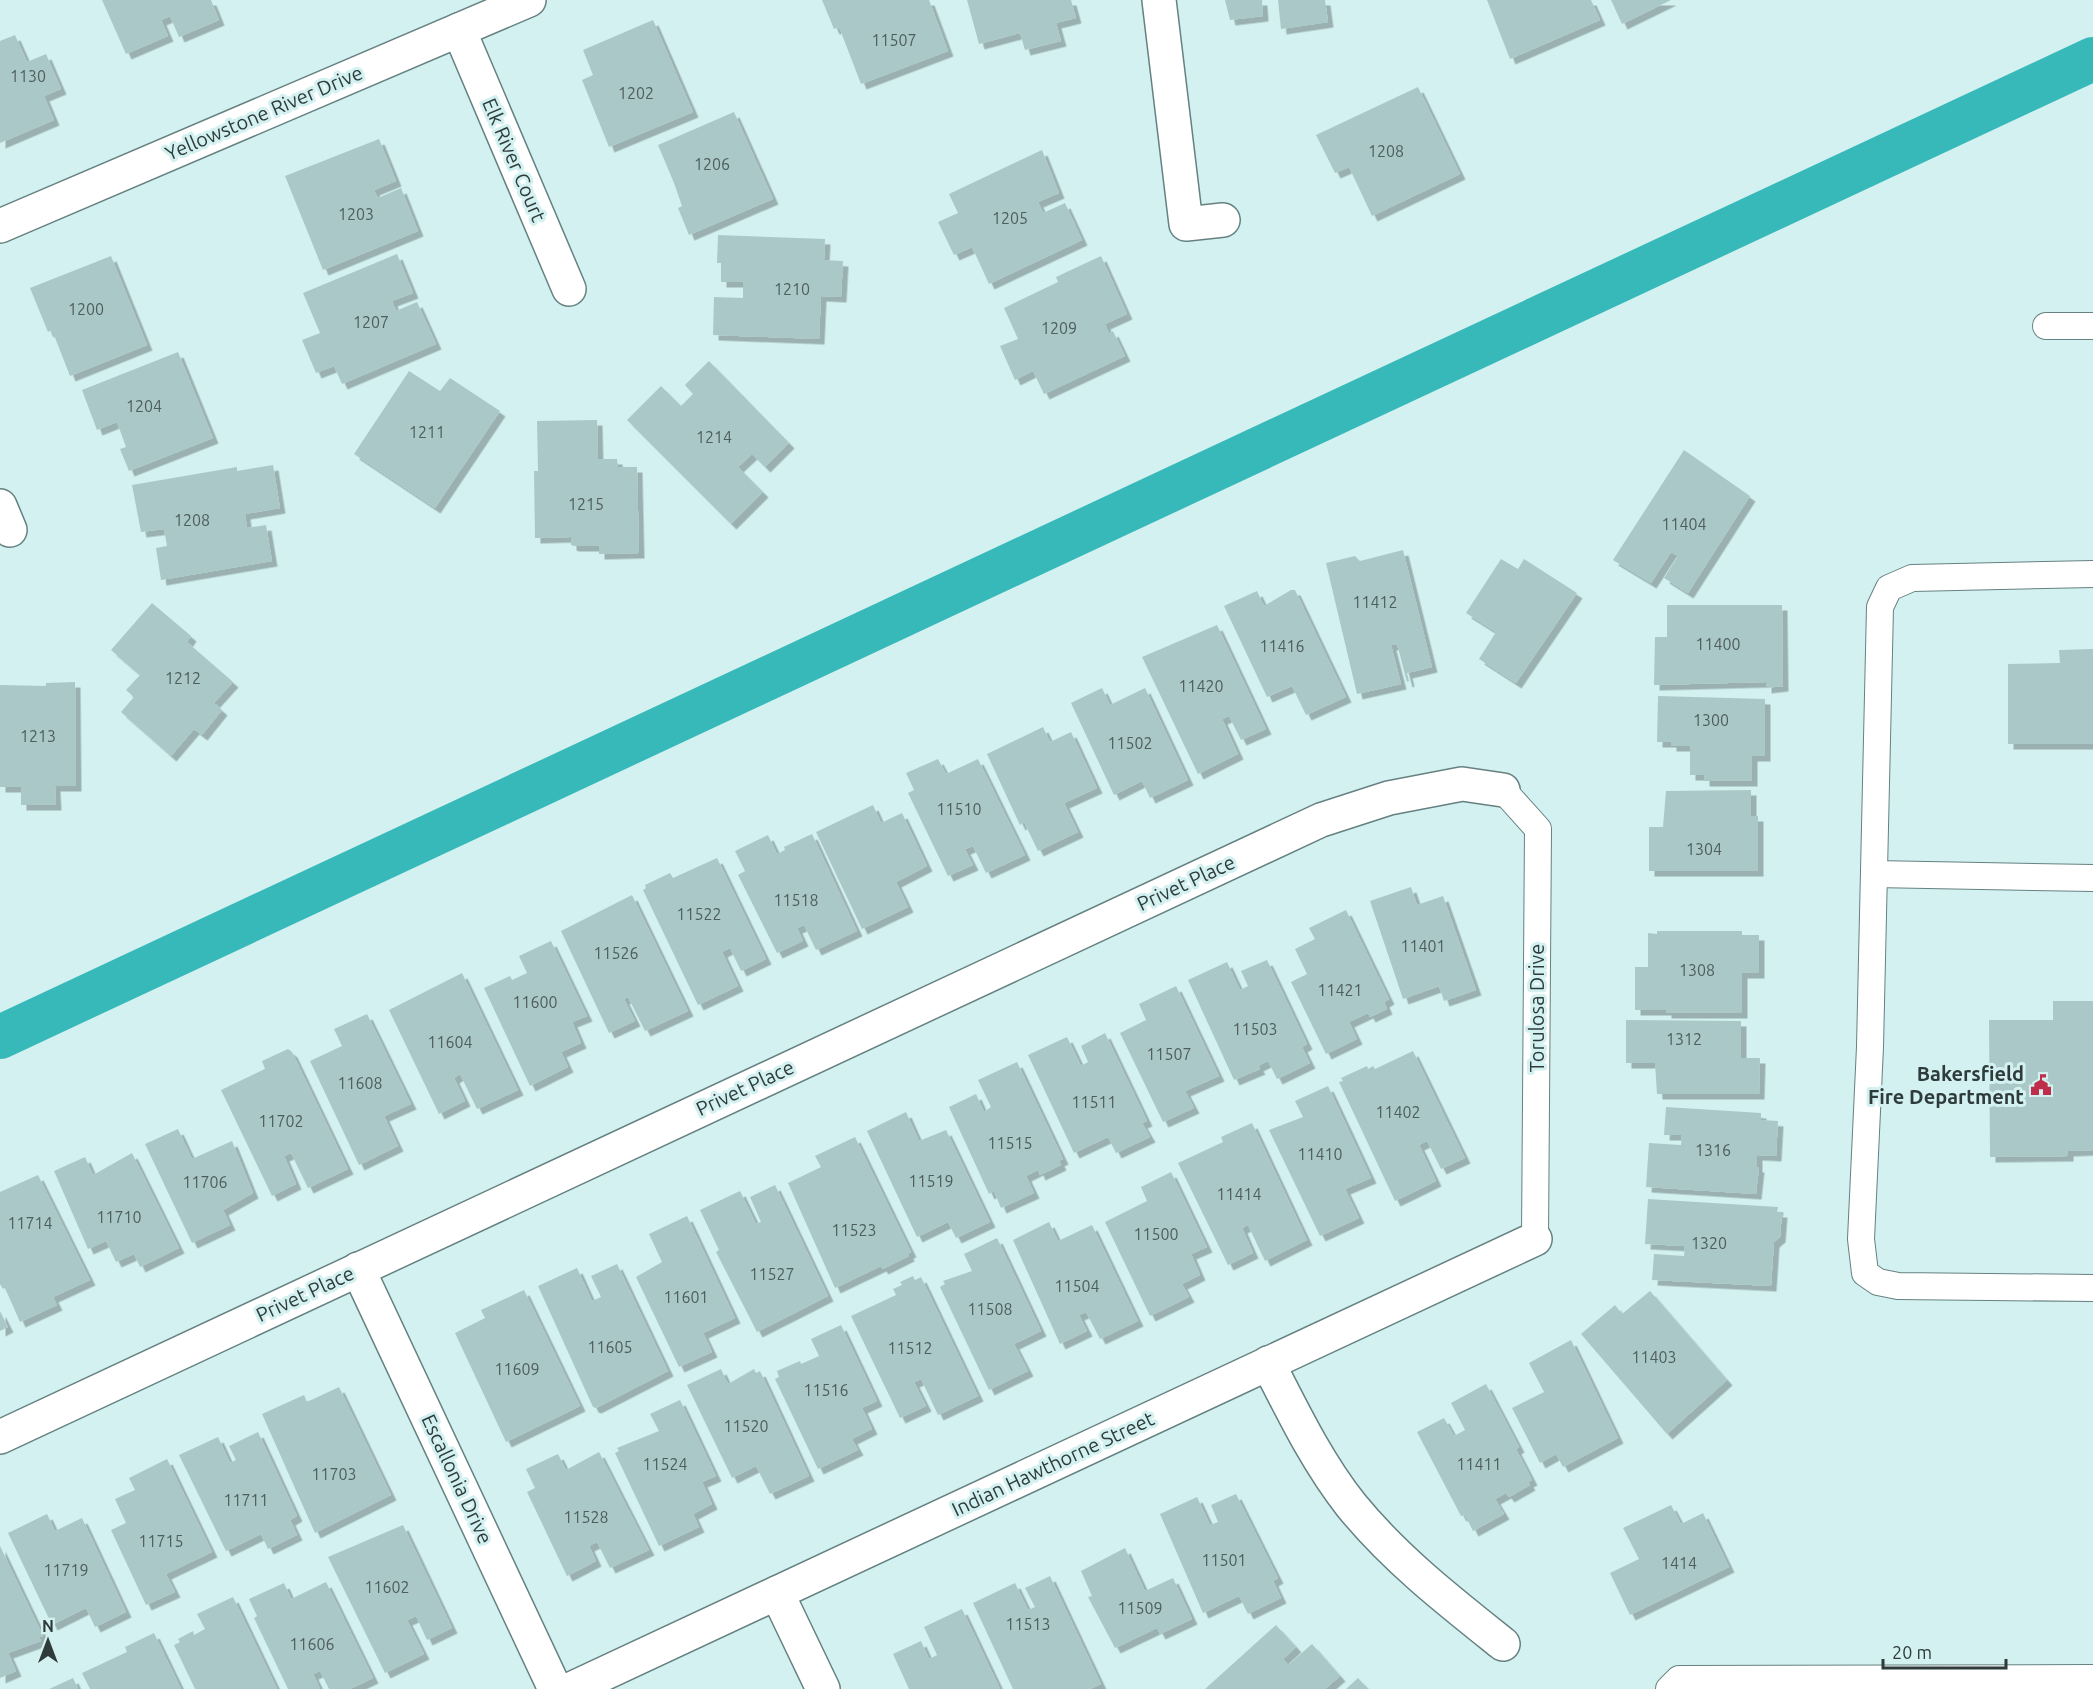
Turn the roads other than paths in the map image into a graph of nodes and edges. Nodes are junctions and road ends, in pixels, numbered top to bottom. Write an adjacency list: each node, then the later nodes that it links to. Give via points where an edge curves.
1 (529, 0): 3 (street, Yellowstone River Drive)
2 (1158, 0): 4 (street, via 1186,225)
3 (459, 30): 5 (street, Yellowstone River Drive); 6 (street, Elk River Court)
4 (1223, 220)
5 (0, 226)
6 (569, 289)
7 (2046, 326): 8 (lane)
8 (2093, 326)
9 (2093, 574): 11 (lane, via 1912,578 1889,588 1880,607)
10 (1503, 790): 13 (lane, Torulosa Drive, via 1538,829); 14 (street, Privet Place, via 1462,784 1389,798 1321,820)
11 (1874, 874): 12 (lane); 15 (lane, via 1862,1239 1865,1273 1878,1282 1898,1286)
12 (2093, 878)
13 (1535, 1239): 16 (street, Indian Hawthorne Street)
14 (358, 1269): 17 (street, Privet Place); 22 (street, Escallonia Drive)
15 (2093, 1288)
16 (1268, 1363): 18 (street, Indian Hawthorne Street); 19 (street, via 1307,1441 1351,1505 1402,1561)
17 (0, 1437)
18 (777, 1593): 23 (street, Indian Hawthorne Street); 24 (street)
19 (1503, 1644)
20 (2093, 1678): 21 (lane)
21 (2063, 1684): 25 (lane, via 1679,1679)
22 (555, 1689)
23 (571, 1689)
24 (823, 1689)
25 (1669, 1689)

